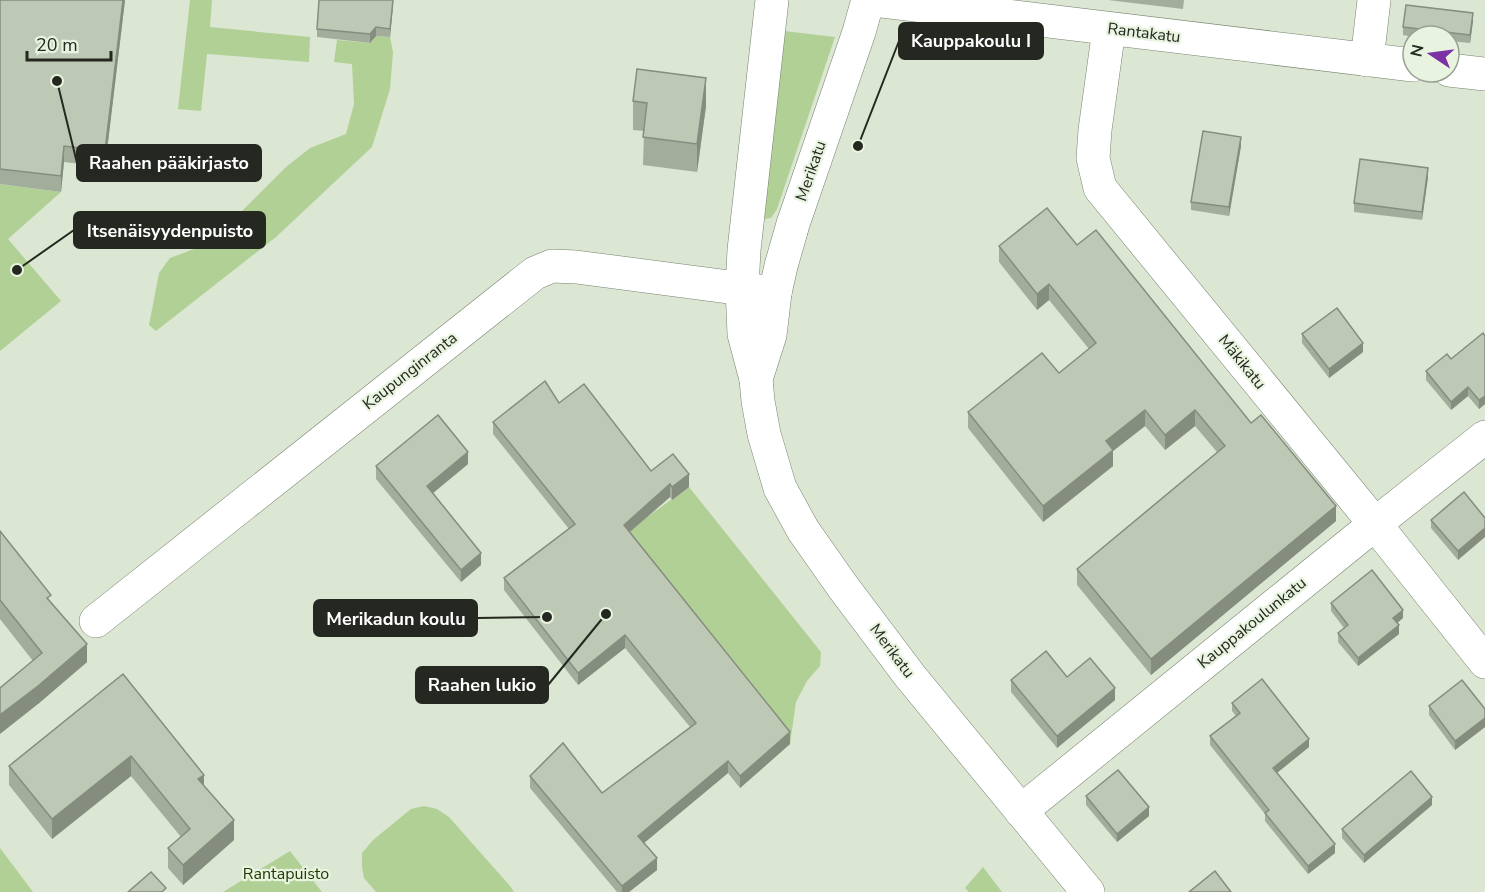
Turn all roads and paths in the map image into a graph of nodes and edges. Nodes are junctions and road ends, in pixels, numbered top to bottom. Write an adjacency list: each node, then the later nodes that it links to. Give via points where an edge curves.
1 (772, 0): 10 (street, Merikatu)
2 (868, 0): 11 (street, Merikatu, via 793,224)
3 (874, 0): 5 (street, Rantakatu)
4 (1374, 0): 6 (street)
5 (1109, 29): 6 (street, Rantakatu); 14 (street, Mäkikatu, via 1093,158 1100,188)
6 (1367, 60): 7 (street, Rantakatu)
7 (1401, 64)
8 (1461, 71): 9 (street)
9 (1485, 74)
10 (742, 288): 11 (street, Kaupunginranta); 12 (street, Merikatu, via 744,334); 15 (street, Kaupunginranta, via 576,267 552,266 535,273)
11 (775, 293): 12 (street, Merikatu, via 770,335)
12 (756, 379): 17 (street, Merikatu, via 764,434 780,488 803,530 910,676)
13 (1485, 437): 14 (street, Kauppakoulunkatu)
14 (1375, 524): 16 (street, Mäkikatu); 17 (street, Kauppakoulunkatu)
15 (96, 621)
16 (1485, 662)
17 (1021, 811): 18 (street, Merikatu)
18 (1088, 892)

